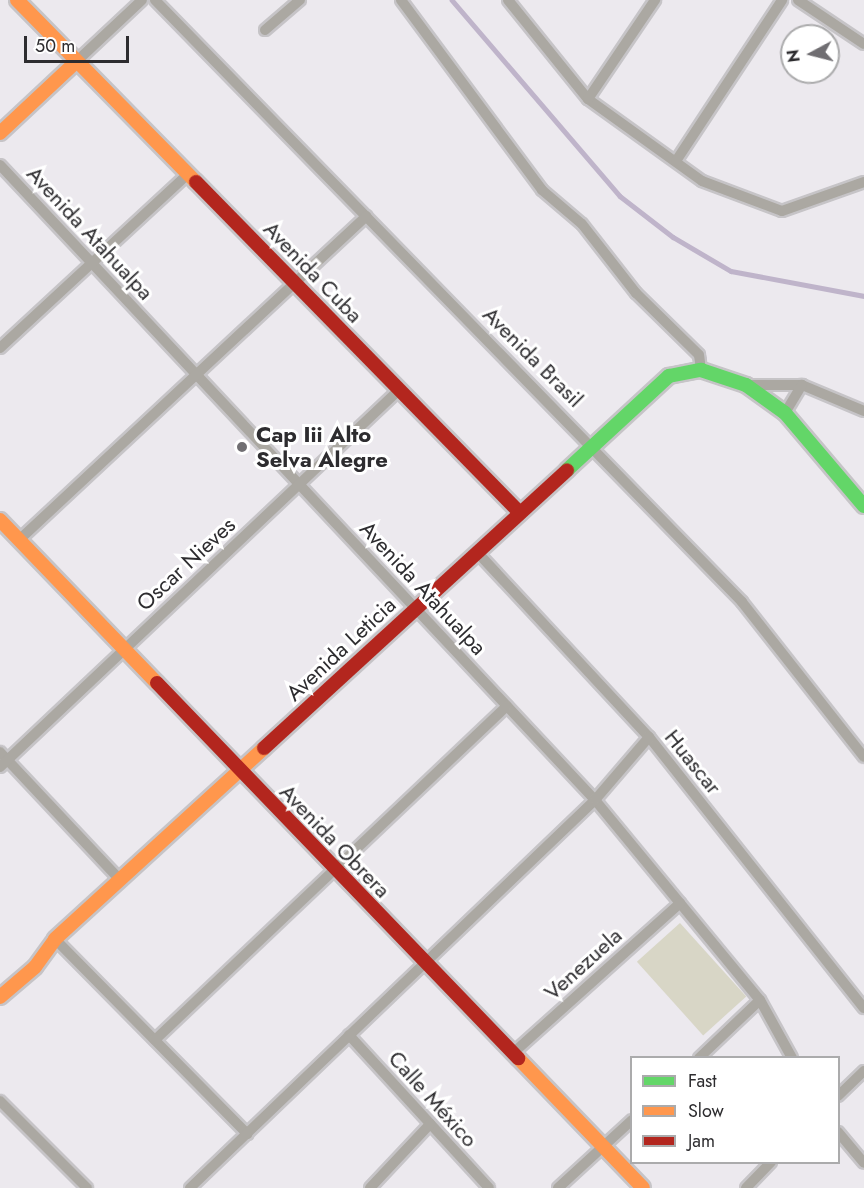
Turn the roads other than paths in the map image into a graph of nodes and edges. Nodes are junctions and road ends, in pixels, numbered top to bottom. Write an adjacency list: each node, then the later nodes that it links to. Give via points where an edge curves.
1 (17, 0): 12 (street, Avenida Cuba)
2 (142, 0): 12 (street)
3 (155, 0): 19 (street, Avenida Brasil)
4 (300, 0): 10 (street)
5 (401, 0): 23 (street, via 542,190 582,224 636,293 699,355)
6 (508, 0): 13 (street)
7 (655, 0): 13 (street)
8 (782, 0): 15 (street)
9 (798, 0): 11 (street)
10 (265, 30)
11 (864, 44)
12 (77, 61): 14 (street); 17 (street, Avenida Cuba)
13 (588, 99): 15 (street)
14 (0, 133)
15 (676, 161): 18 (street, via 702,182 782,211)
16 (0, 165): 20 (street, Avenida Atahualpa)
17 (188, 174): 20 (street); 21 (street, Avenida Cuba)
18 (864, 182)
19 (367, 216): 21 (street); 30 (street, Avenida Brasil)
20 (92, 263): 22 (street); 24 (street, Avenida Atahualpa)
21 (295, 283): 24 (street); 27 (street, Avenida Cuba)
22 (0, 348)
23 (701, 370): 25 (street); 30 (street, Avenida Leticia, via 669,376)
24 (196, 375): 31 (street, Avenida Atahualpa); 35 (street)
25 (746, 385): 26 (street); 29 (street)
26 (802, 385): 28 (street); 29 (street)
27 (399, 390): 31 (street, Oscar Nieves); 33 (street, Avenida Cuba)
28 (864, 411)
29 (785, 413): 32 (street)
30 (593, 446): 33 (street, Avenida Leticia); 41 (street, Avenida Brasil, via 742,602)
31 (299, 484): 37 (street, Avenida Atahualpa); 38 (street, Oscar Nieves)
32 (864, 506)
33 (520, 513): 36 (street, Avenida Leticia)
34 (0, 520): 35 (street, Avenida Obrera)
35 (19, 540): 38 (street, Avenida Obrera)
36 (477, 552): 37 (street, Avenida Leticia); 40 (street, Huascar)
37 (416, 609): 39 (street, Avenida Atahualpa); 43 (street, Avenida Leticia)
38 (123, 651): 42 (street, Oscar Nieves); 43 (street, Avenida Obrera)
39 (507, 706): 44 (street, Avenida Atahualpa); 45 (street)
40 (649, 737): 44 (street); 54 (street, Huascar)
41 (864, 757)
42 (3, 760): 46 (street)
43 (238, 772): 45 (street, Avenida Obrera); 46 (street, Avenida Leticia)
44 (595, 800): 47 (street, Avenida Atahualpa); 50 (street)
45 (334, 871): 50 (street, Avenida Obrera); 56 (street)
46 (120, 880): 48 (street, Avenida Leticia)
47 (680, 903): 53 (street, Avenida Atahualpa); 57 (street, Venezuela)
48 (55, 939): 49 (street, Avenida Leticia); 56 (street)
49 (42, 954): 51 (street, Avenida Leticia); 52 (street, Avenida Leticia)
50 (424, 964): 55 (street); 57 (street, Avenida Obrera)
51 (0, 984)
52 (0, 997)
53 (760, 1000): 58 (street); 59 (street, Avenida Atahualpa)
54 (864, 1008)
55 (349, 1035): 64 (street, Calle México); 65 (street)
56 (155, 1040): 65 (street)
57 (512, 1054): 67 (street, Avenida Obrera)
58 (701, 1056)
59 (791, 1056)
60 (864, 1071): 61 (street)
61 (840, 1094)
62 (0, 1101): 70 (street)
63 (630, 1122): 67 (street)
64 (430, 1124): 72 (street); 73 (street, Calle México)
65 (247, 1134): 71 (street)
66 (840, 1134): 68 (street)
67 (602, 1147): 74 (street); 75 (street, Avenida Obrera)
68 (864, 1163)
69 (769, 1164): 76 (street)
70 (87, 1188)
71 (190, 1188)
72 (370, 1188)
73 (489, 1188)
74 (558, 1188)
75 (643, 1188)
76 (746, 1188)

